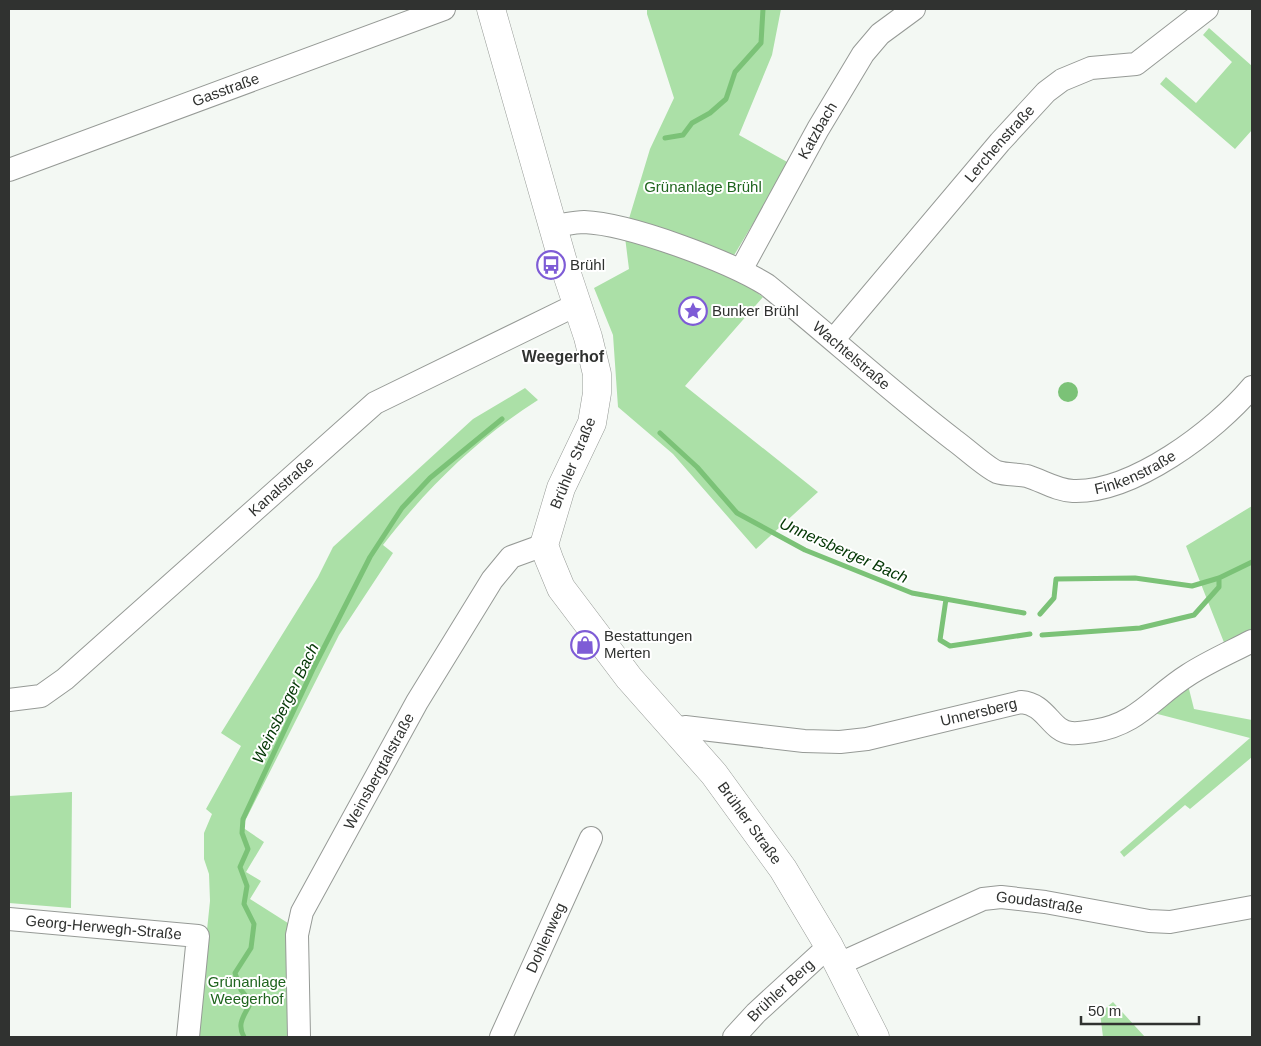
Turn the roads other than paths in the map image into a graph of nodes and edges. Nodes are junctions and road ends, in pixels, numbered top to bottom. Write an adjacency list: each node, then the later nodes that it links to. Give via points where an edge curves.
1 (444, 9): 5 (street, Gasstraße)
2 (491, 9): 6 (main road, Brühler Straße)
3 (914, 9): 7 (street, Katzbach, via 880,34 863,54)
4 (1207, 9): 9 (street, Lerchenstraße, via 1136,64 1091,68 1062,80 1046,92)
5 (9, 170)
6 (554, 226): 7 (street, Wachtelstraße, via 584,222 626,230); 8 (main road, Brühler Straße)
7 (741, 270): 9 (street, Wachtelstraße, via 767,286)
8 (578, 304): 12 (main road, Brühler Straße, via 597,374 597,393 592,423 561,488); 14 (street, Kanalstraße, via 375,403 65,680 41,696)
9 (834, 339): 11 (street, Wachtelstraße)
10 (1252, 387): 11 (street, Finkenstraße, via 1243,399 1198,437 1117,485 1065,490 1027,476)
11 (996, 472)
12 (544, 545): 15 (main road, Brühler Straße, via 561,588); 21 (street, Weinsbergtalstraße, via 511,557 492,580 418,702 302,912 298,935)
13 (1252, 641): 15 (street, Unnersberg, via 1191,673 1136,716 1114,728 1074,734 1064,732 1038,706 1021,702 867,739 840,742 804,741 685,726)
14 (9, 700)
15 (672, 729): 19 (main road, Brühler Straße, via 714,774 760,837 794,885)
16 (591, 838): 22 (street, Dohlenweg)
17 (1252, 907): 19 (street, Goudastraße, via 1170,922 1045,902 983,898)
18 (9, 919): 20 (street, Georg-Herwegh-Straße, via 198,936)
19 (834, 955): 23 (street, Brühler Berg, via 756,1013); 24 (main road, Brühler Straße)
20 (188, 1037)
21 (299, 1037)
22 (501, 1037)
23 (734, 1037)
24 (875, 1037)

